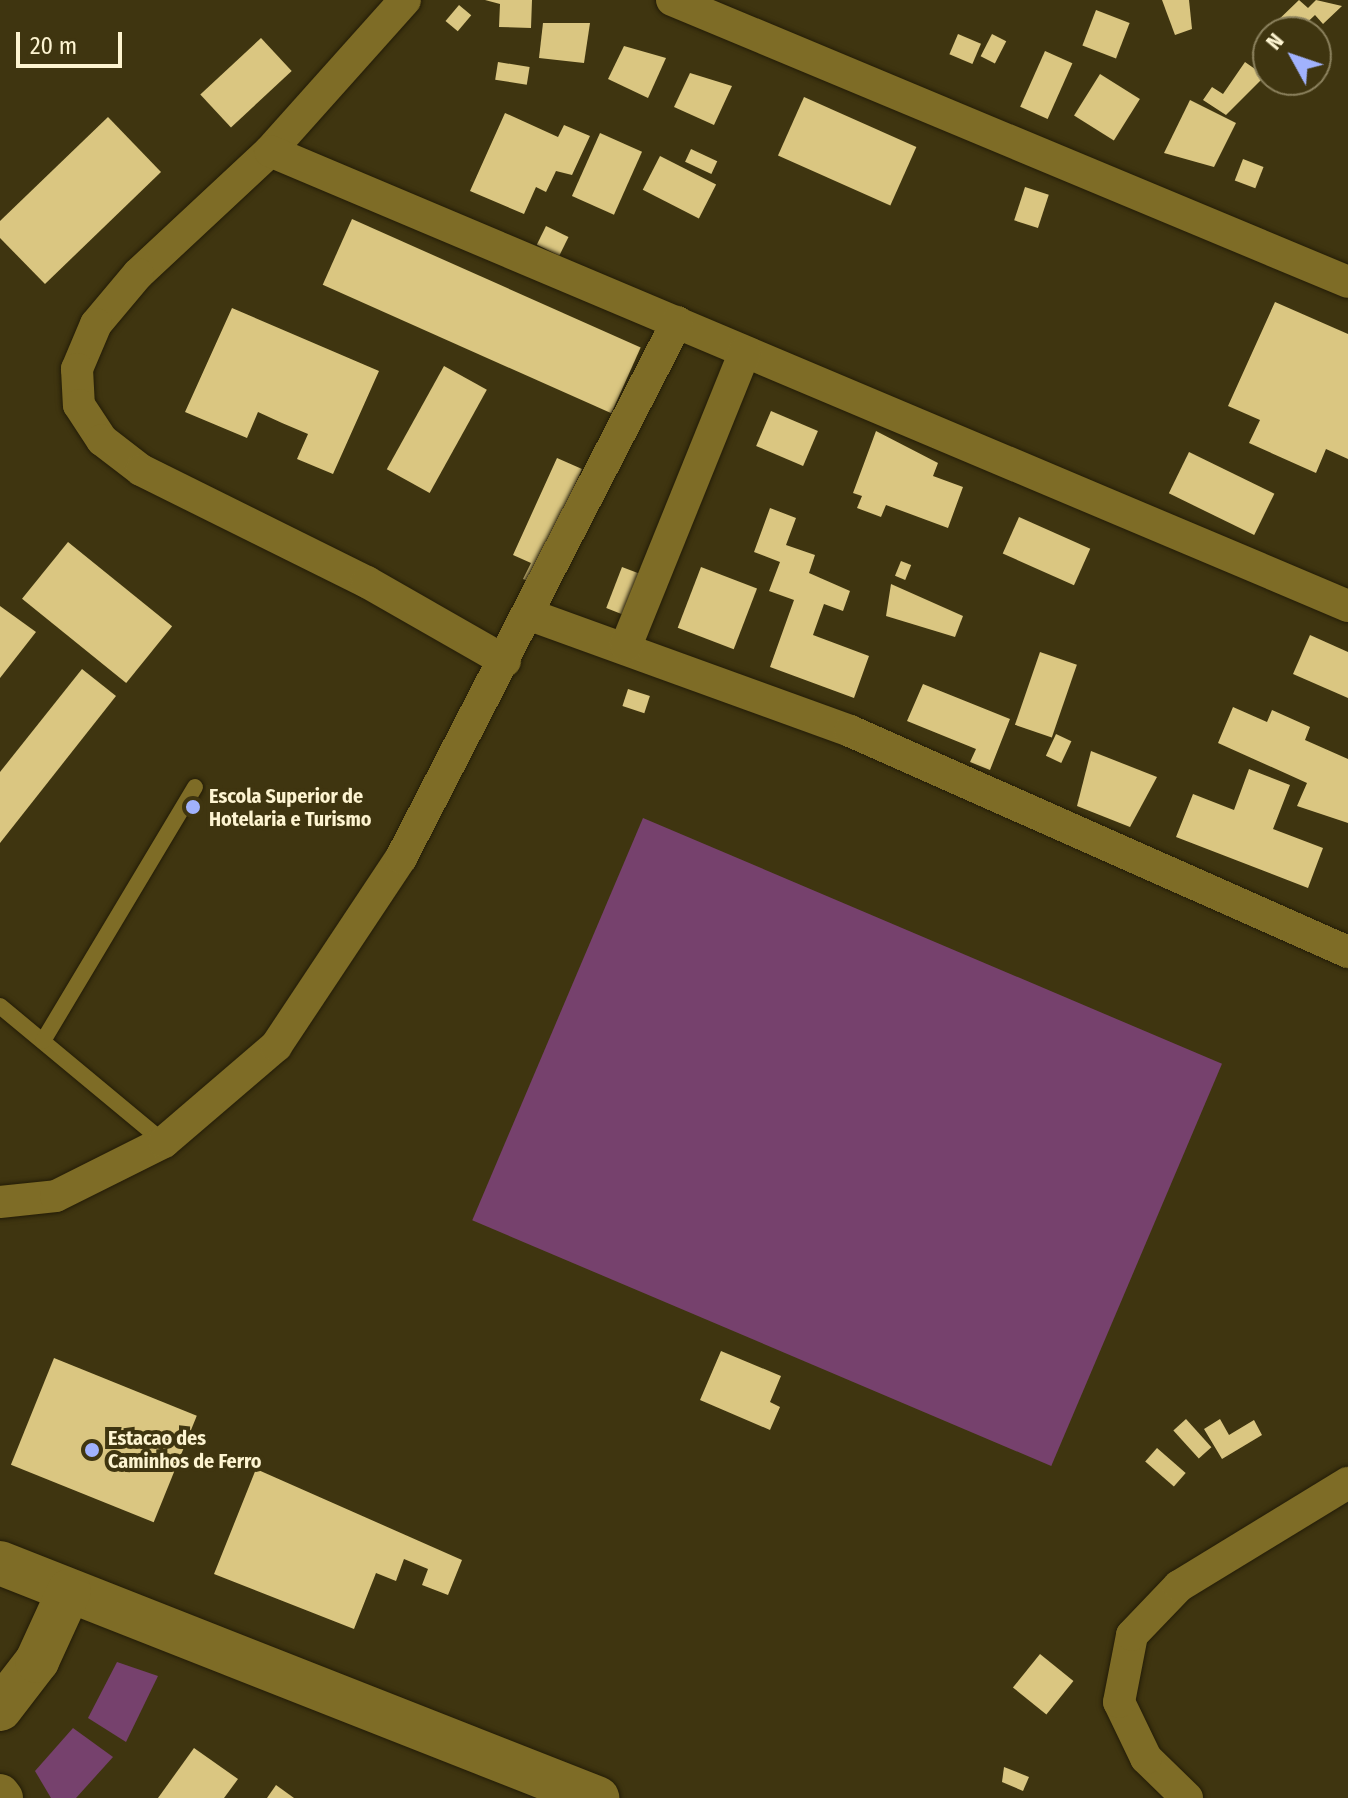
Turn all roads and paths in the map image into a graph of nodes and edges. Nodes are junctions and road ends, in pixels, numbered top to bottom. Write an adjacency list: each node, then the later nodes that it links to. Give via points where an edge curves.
1 (405, 0): 3 (street)
2 (672, 0): 4 (street)
3 (270, 151): 5 (street); 10 (street, via 138,274 96,324 77,369 79,405 102,440 141,470 353,574)
4 (1348, 282)
5 (677, 322): 6 (street); 8 (street)
6 (745, 352): 7 (street); 9 (street)
7 (1348, 606)
8 (530, 615): 9 (street); 10 (street)
9 (626, 646): 12 (street, via 850,731)
10 (505, 661): 15 (street, via 401,858 326,979 276,1046)
11 (195, 787): 14 (lane)
12 (1348, 952)
13 (0, 1007): 14 (lane)
14 (43, 1041): 15 (lane)
15 (164, 1142): 16 (street, via 56,1196)
16 (0, 1202)
17 (1348, 1483): 22 (street, via 1179,1586 1132,1635 1119,1702 1146,1758)
18 (0, 1563): 19 (main road)
19 (69, 1591): 20 (main road, via 37,1661); 21 (main road)
20 (0, 1709)
21 (597, 1798)
22 (1187, 1798)

